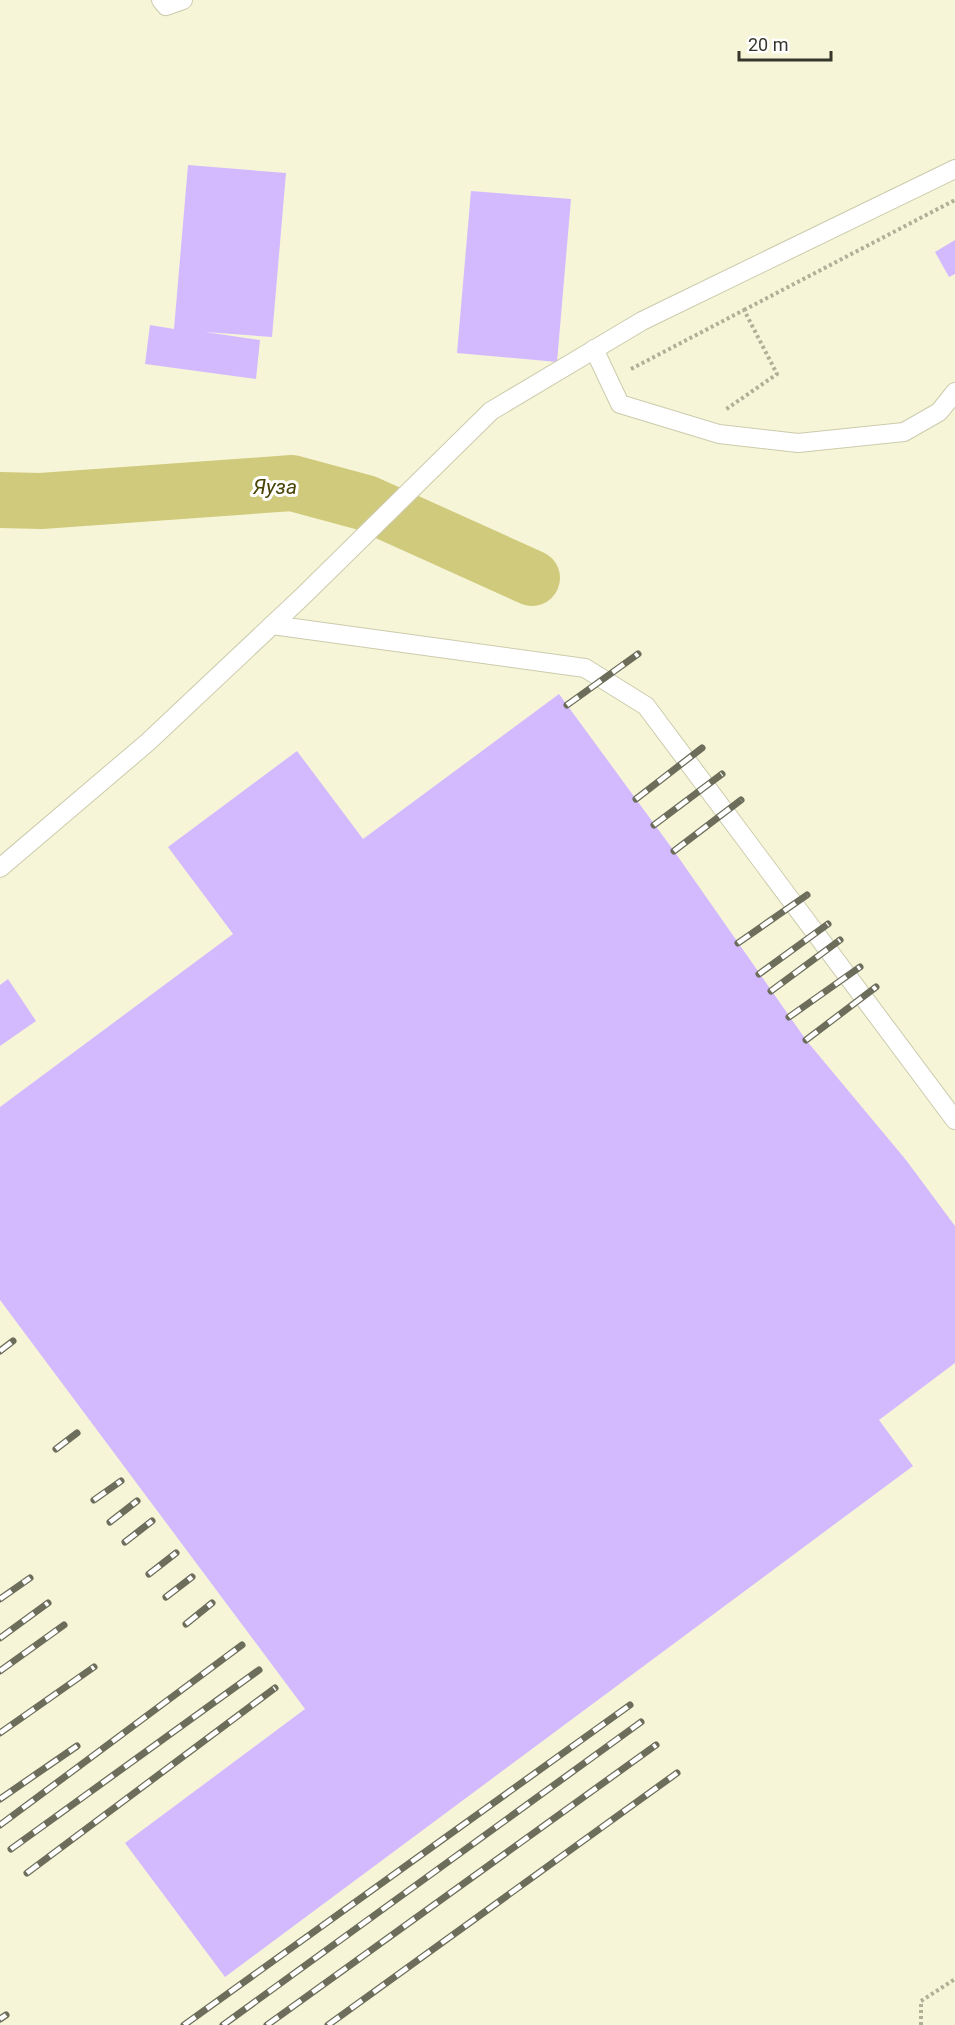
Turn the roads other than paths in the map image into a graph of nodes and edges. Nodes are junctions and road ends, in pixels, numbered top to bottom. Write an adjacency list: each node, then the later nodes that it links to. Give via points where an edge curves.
1 (161, 0): 2 (lane, via 166,6)
2 (183, 0)
3 (955, 169): 4 (lane, via 642,321)
4 (594, 349): 5 (lane, via 620,404 719,434 798,443 904,432 939,412); 6 (lane, via 491,411)
5 (955, 392)
6 (272, 625): 7 (lane, via 148,742); 8 (lane, via 585,668 646,706)
7 (0, 868)
8 (955, 1120)

